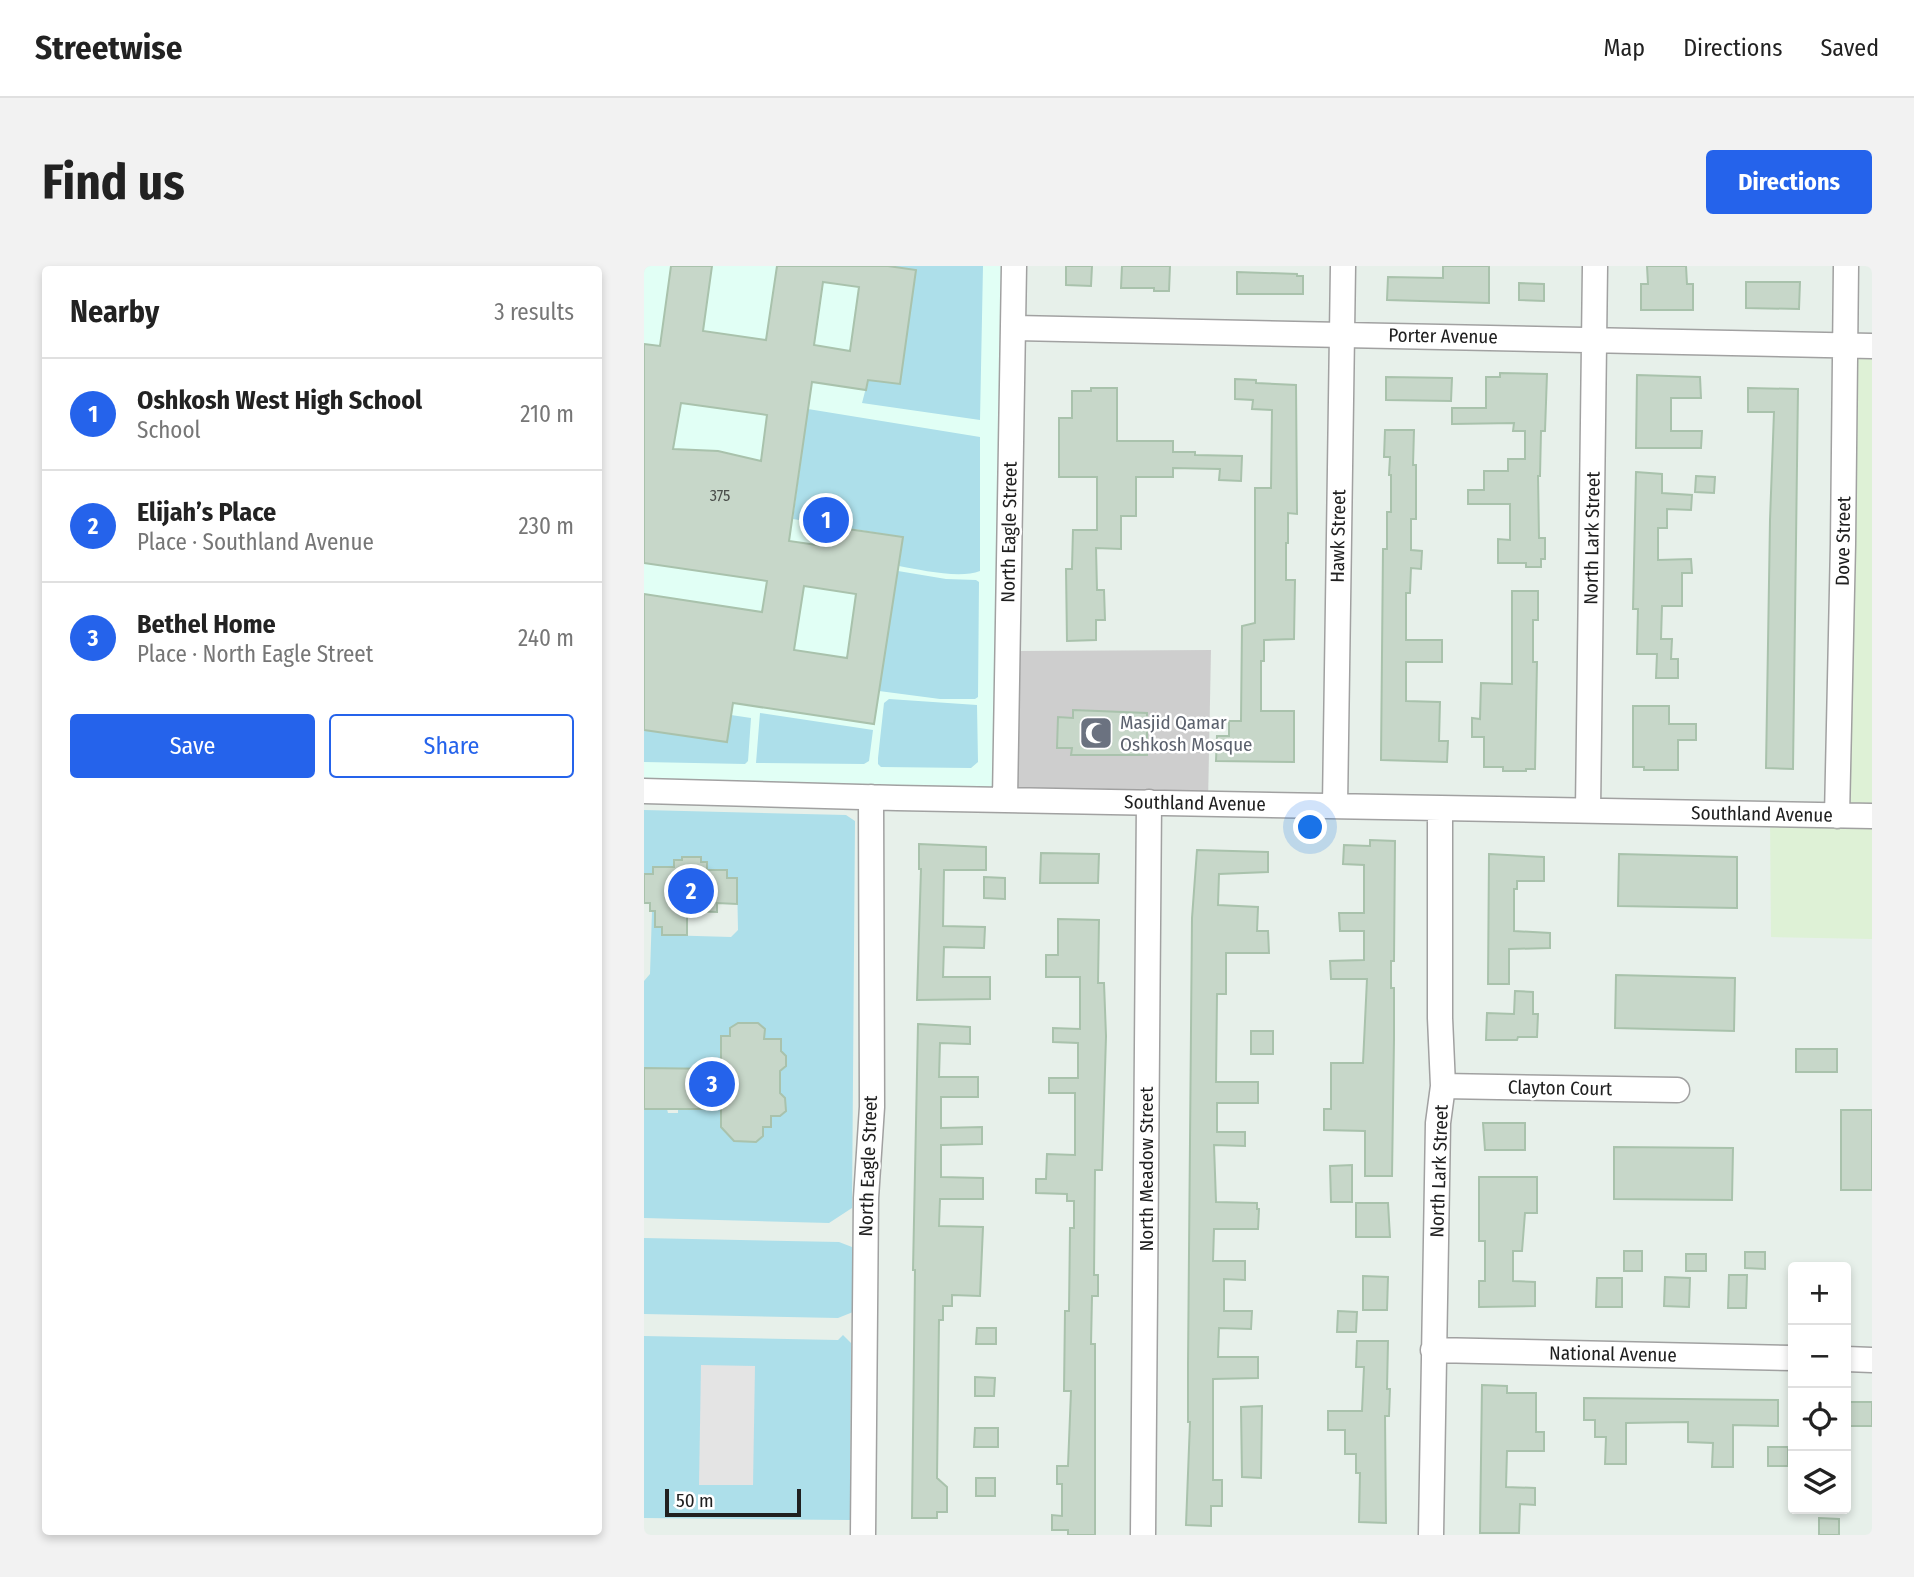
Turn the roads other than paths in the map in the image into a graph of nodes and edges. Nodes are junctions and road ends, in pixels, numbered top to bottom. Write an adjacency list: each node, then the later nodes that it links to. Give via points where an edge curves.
1 (1014, 266): 5 (street, North Eagle Street)
2 (1343, 266): 6 (street, Hawk Street)
3 (1595, 266): 7 (street, North Lark Street)
4 (1846, 266): 8 (street, Dove Street)
5 (1013, 328): 6 (street, Porter Avenue); 12 (street, North Eagle Street)
6 (1341, 334): 7 (street, Porter Avenue); 14 (street, Hawk Street)
7 (1594, 340): 8 (street, Porter Avenue); 16 (street, North Lark Street)
8 (1844, 345): 9 (street, Porter Avenue); 17 (street, Dove Street)
9 (1872, 346)
10 (644, 791): 11 (street, Southland Avenue)
11 (871, 797): 12 (street, Southland Avenue); 25 (street, North Eagle Street, via 872,1107 866,1198)
12 (1005, 799): 13 (street, Southland Avenue)
13 (1149, 803): 14 (street, Southland Avenue); 26 (street, North Meadow Street)
14 (1335, 806): 15 (street, Southland Avenue)
15 (1440, 808): 16 (street, Southland Avenue); 19 (street, North Lark Street)
16 (1588, 810): 17 (street, Southland Avenue)
17 (1837, 816): 18 (street, Southland Avenue)
18 (1872, 816)
19 (1443, 1086): 20 (street, Clayton Court); 21 (street, North Lark Street, via 1438,1123)
20 (1677, 1090)
21 (1433, 1350): 22 (street, National Avenue); 27 (street, North Lark Street)
22 (1788, 1358)
23 (1851, 1359): 24 (street)
24 (1872, 1360)
25 (863, 1535)
26 (1143, 1535)
27 (1431, 1535)

